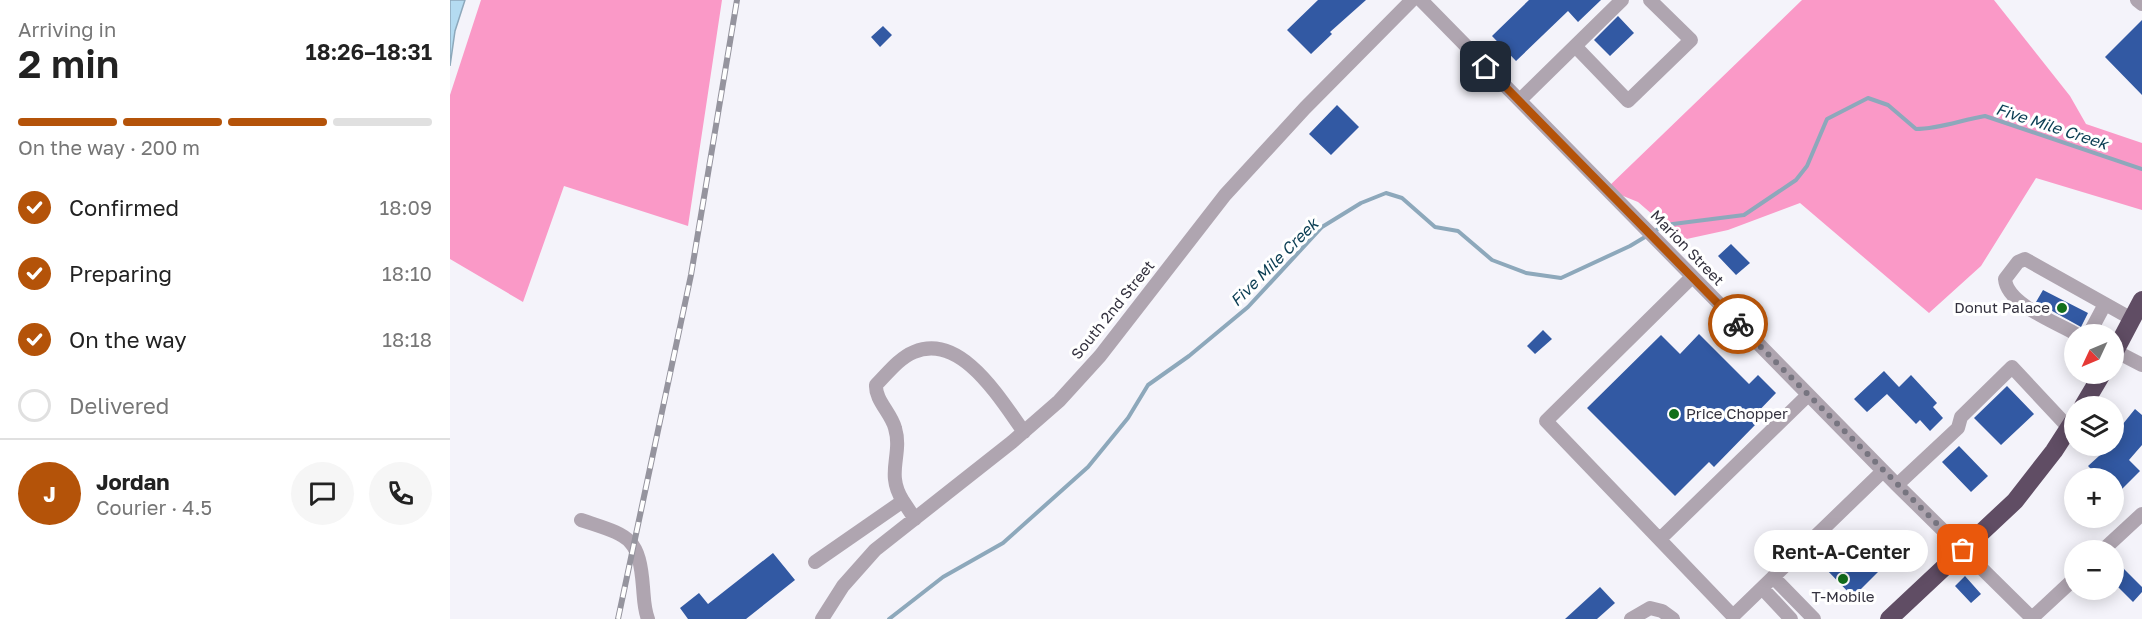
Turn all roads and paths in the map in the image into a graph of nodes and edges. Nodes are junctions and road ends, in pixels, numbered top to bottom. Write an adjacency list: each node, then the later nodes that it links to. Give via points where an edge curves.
1 (1412, 0): 20 (street, South 2nd Street, via 1225,195 1100,356)
2 (1421, 0): 8 (street, Marion Street)
3 (1622, 0): 7 (street)
4 (1650, 0): 7 (street, via 1691,40 1628,100)
5 (2137, 0): 6 (street)
6 (2142, 4)
7 (1575, 46): 8 (street)
8 (1520, 100): 9 (street, Marion Street)
9 (1692, 277): 18 (street, Marion Street); 28 (street, via 1546,421)
10 (2142, 300): 12 (highway)
11 (2106, 304): 12 (street); 13 (street); 14 (street, via 2025,258 2018,262 2005,279 2013,298)
12 (2132, 319): 15 (highway)
13 (2095, 324)
14 (2064, 327)
15 (2124, 334)
16 (2124, 357): 17 (street)
17 (2142, 365)
18 (1808, 395): 22 (street, Marion Street); 28 (street)
19 (2064, 416): 23 (street, via 2012,367 1961,417 1958,428)
20 (1024, 432): 24 (street, via 967,362 951,351 931,347 912,352 876,386 896,429 893,481); 26 (street, South 2nd Street)
21 (2064, 435): 30 (highway, via 2015,501)
22 (1883, 471): 23 (street, Marion Street); 32 (street)
23 (1897, 485): 30 (street, Marion Street)
24 (903, 501): 26 (street); 31 (street)
25 (2142, 514): 29 (street)
26 (915, 519): 37 (street, South 2nd Street, via 875,550 843,586)
27 (581, 520): 36 (street, via 621,534 633,544 640,557)
28 (1660, 539): 35 (street)
29 (2114, 540)
30 (1963, 550): 42 (highway); 43 (street, Marion Street)
31 (815, 562)
32 (1773, 577): 33 (street); 41 (street)
33 (1762, 588): 35 (street); 40 (street)
34 (2064, 589): 43 (street)
35 (1734, 618)
36 (648, 619)
37 (822, 619)
38 (1630, 619): 39 (street, via 1650,608)
39 (1673, 619)
40 (1791, 619)
41 (1814, 619)
42 (1889, 619)
43 (2033, 619)

